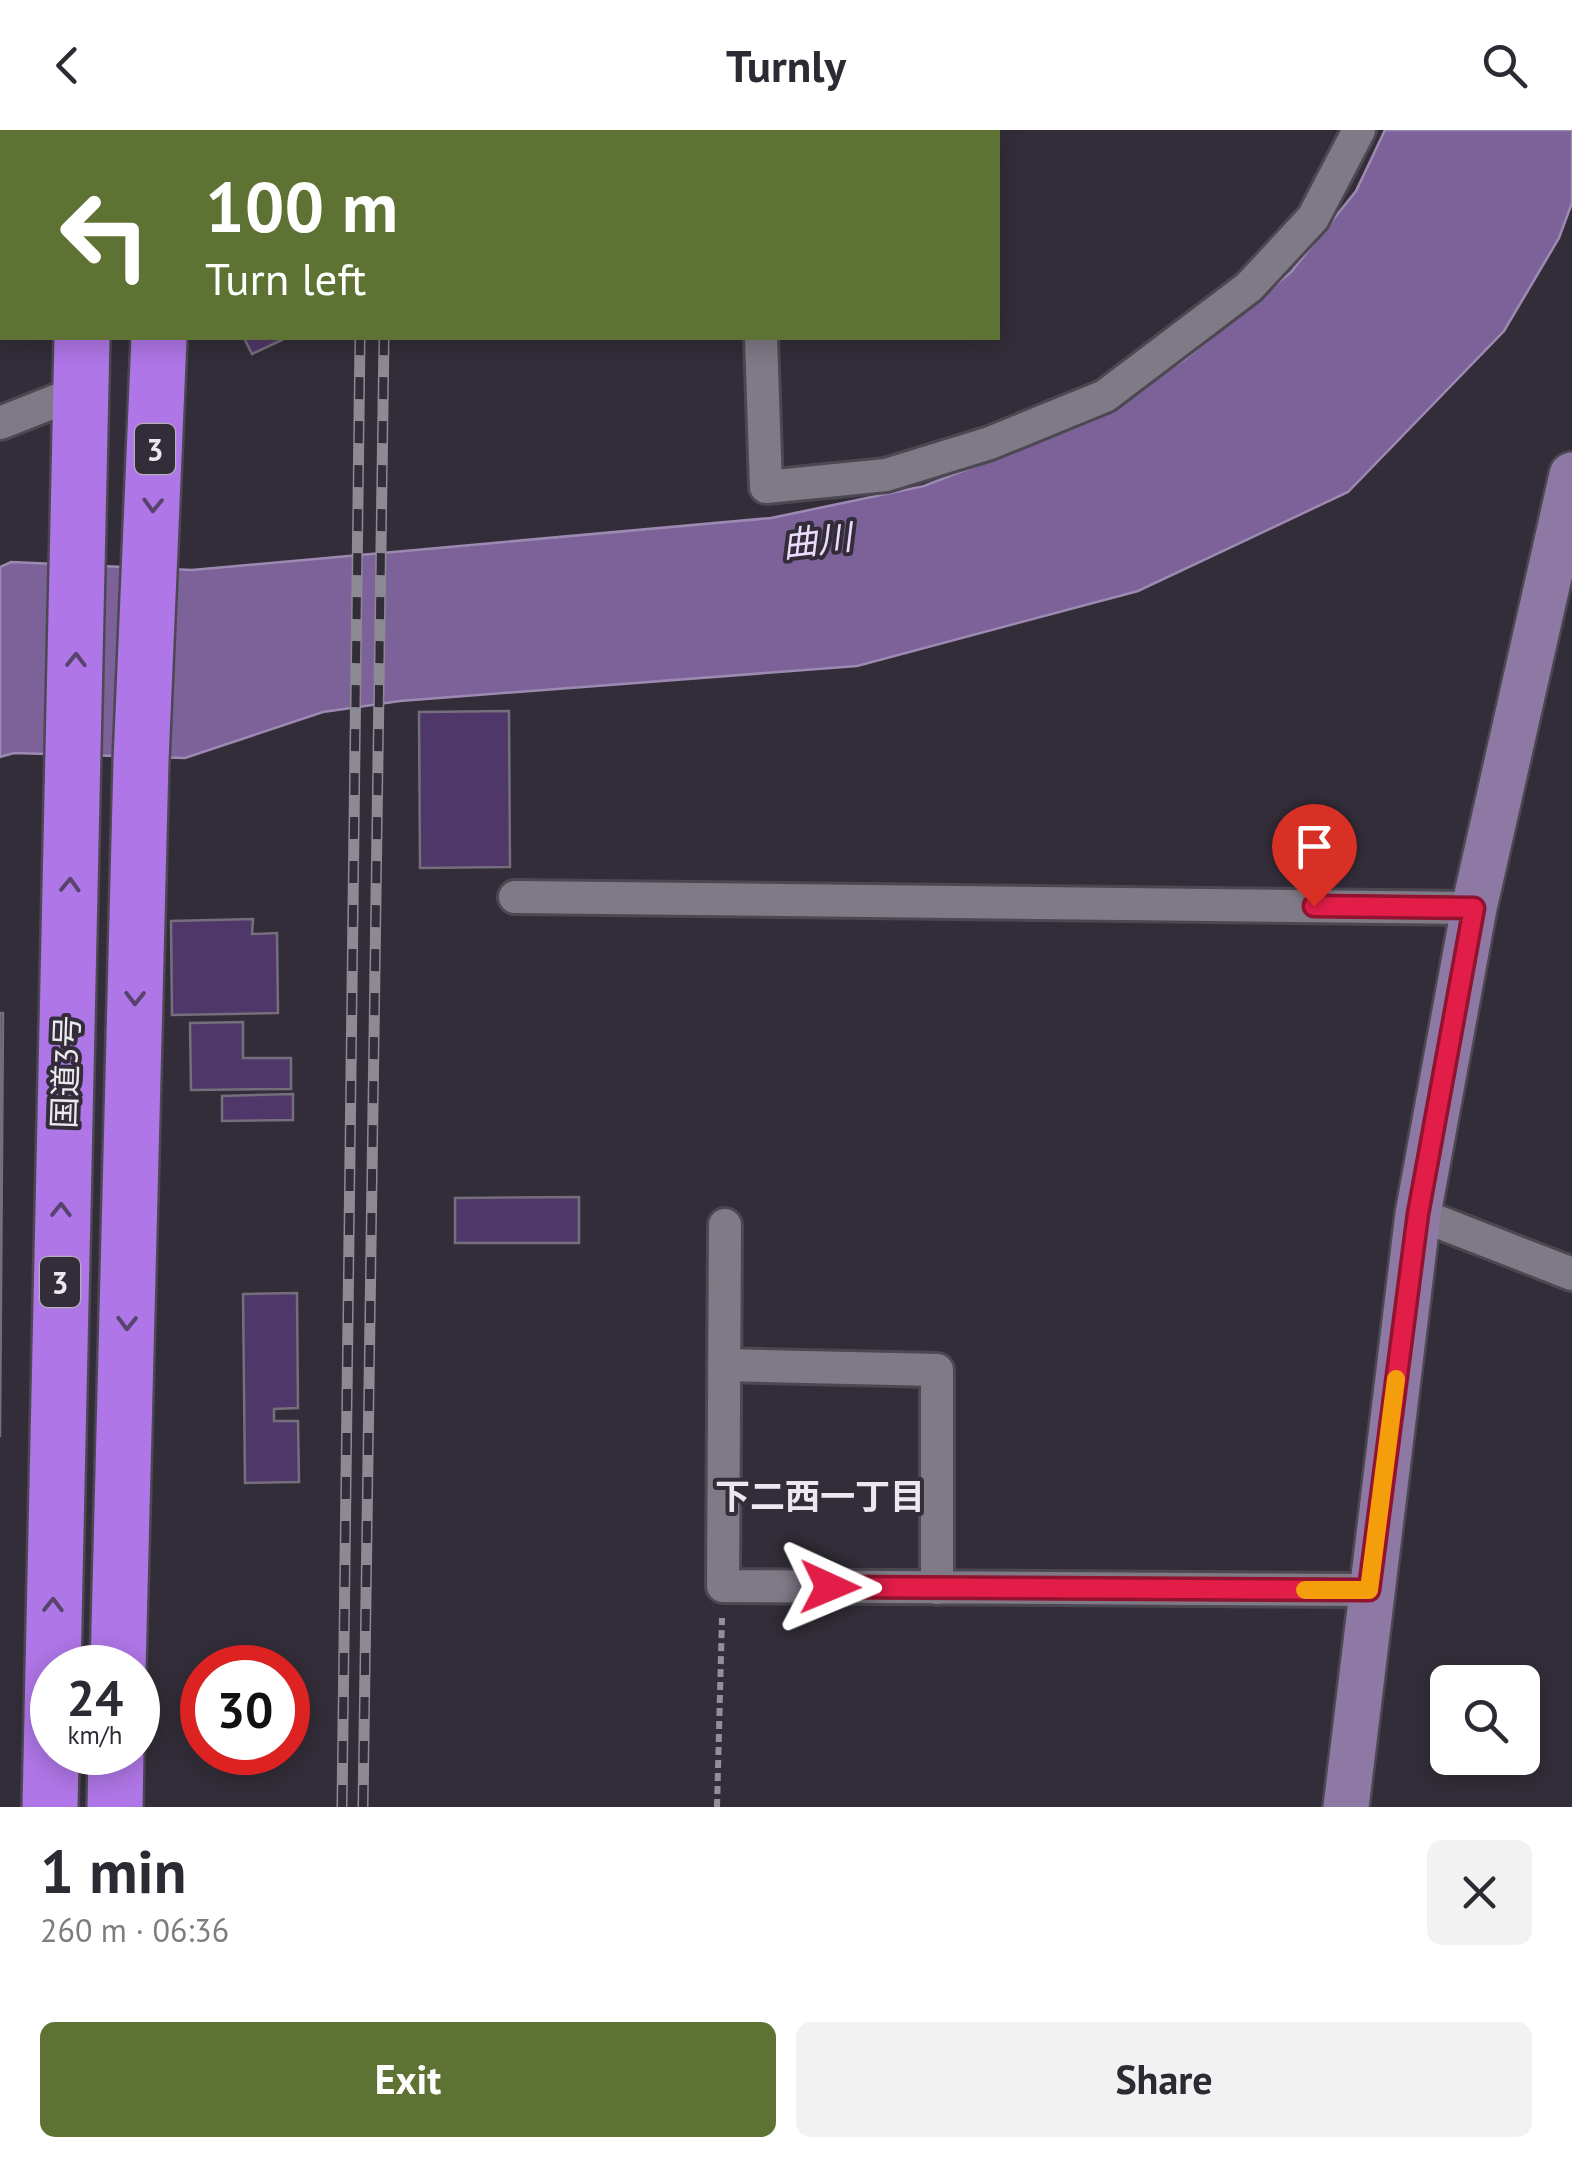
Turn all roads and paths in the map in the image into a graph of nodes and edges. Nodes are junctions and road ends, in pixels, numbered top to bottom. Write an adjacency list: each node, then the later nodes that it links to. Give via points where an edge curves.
1 (1359, 130): 4 (street, via 1313,218 1249,287 1106,396 990,442 886,474 766,487)
2 (82, 340): 5 (highway, 国道3号 / 3)
3 (158, 340): 17 (highway, 国道3号 / 3, one-way to 17)
4 (760, 340)
5 (81, 391): 6 (street); 19 (highway, 国道3号 / 3, one-way to 5)
6 (0, 424)
7 (1572, 475): 9 (street)
8 (515, 897): 9 (street)
9 (1474, 908): 10 (street)
10 (1418, 1214): 12 (street); 16 (street)
11 (724, 1225): 13 (street)
12 (1572, 1274)
13 (724, 1365): 14 (street); 15 (street, via 937,1370)
14 (722, 1586): 15 (street); 21 (path)
15 (937, 1588): 16 (street)
16 (1369, 1590): 22 (street)
17 (119, 1645)
18 (116, 1775): 20 (highway)
19 (50, 1807)
20 (115, 1807)
21 (717, 1807)
22 (1346, 1807)

